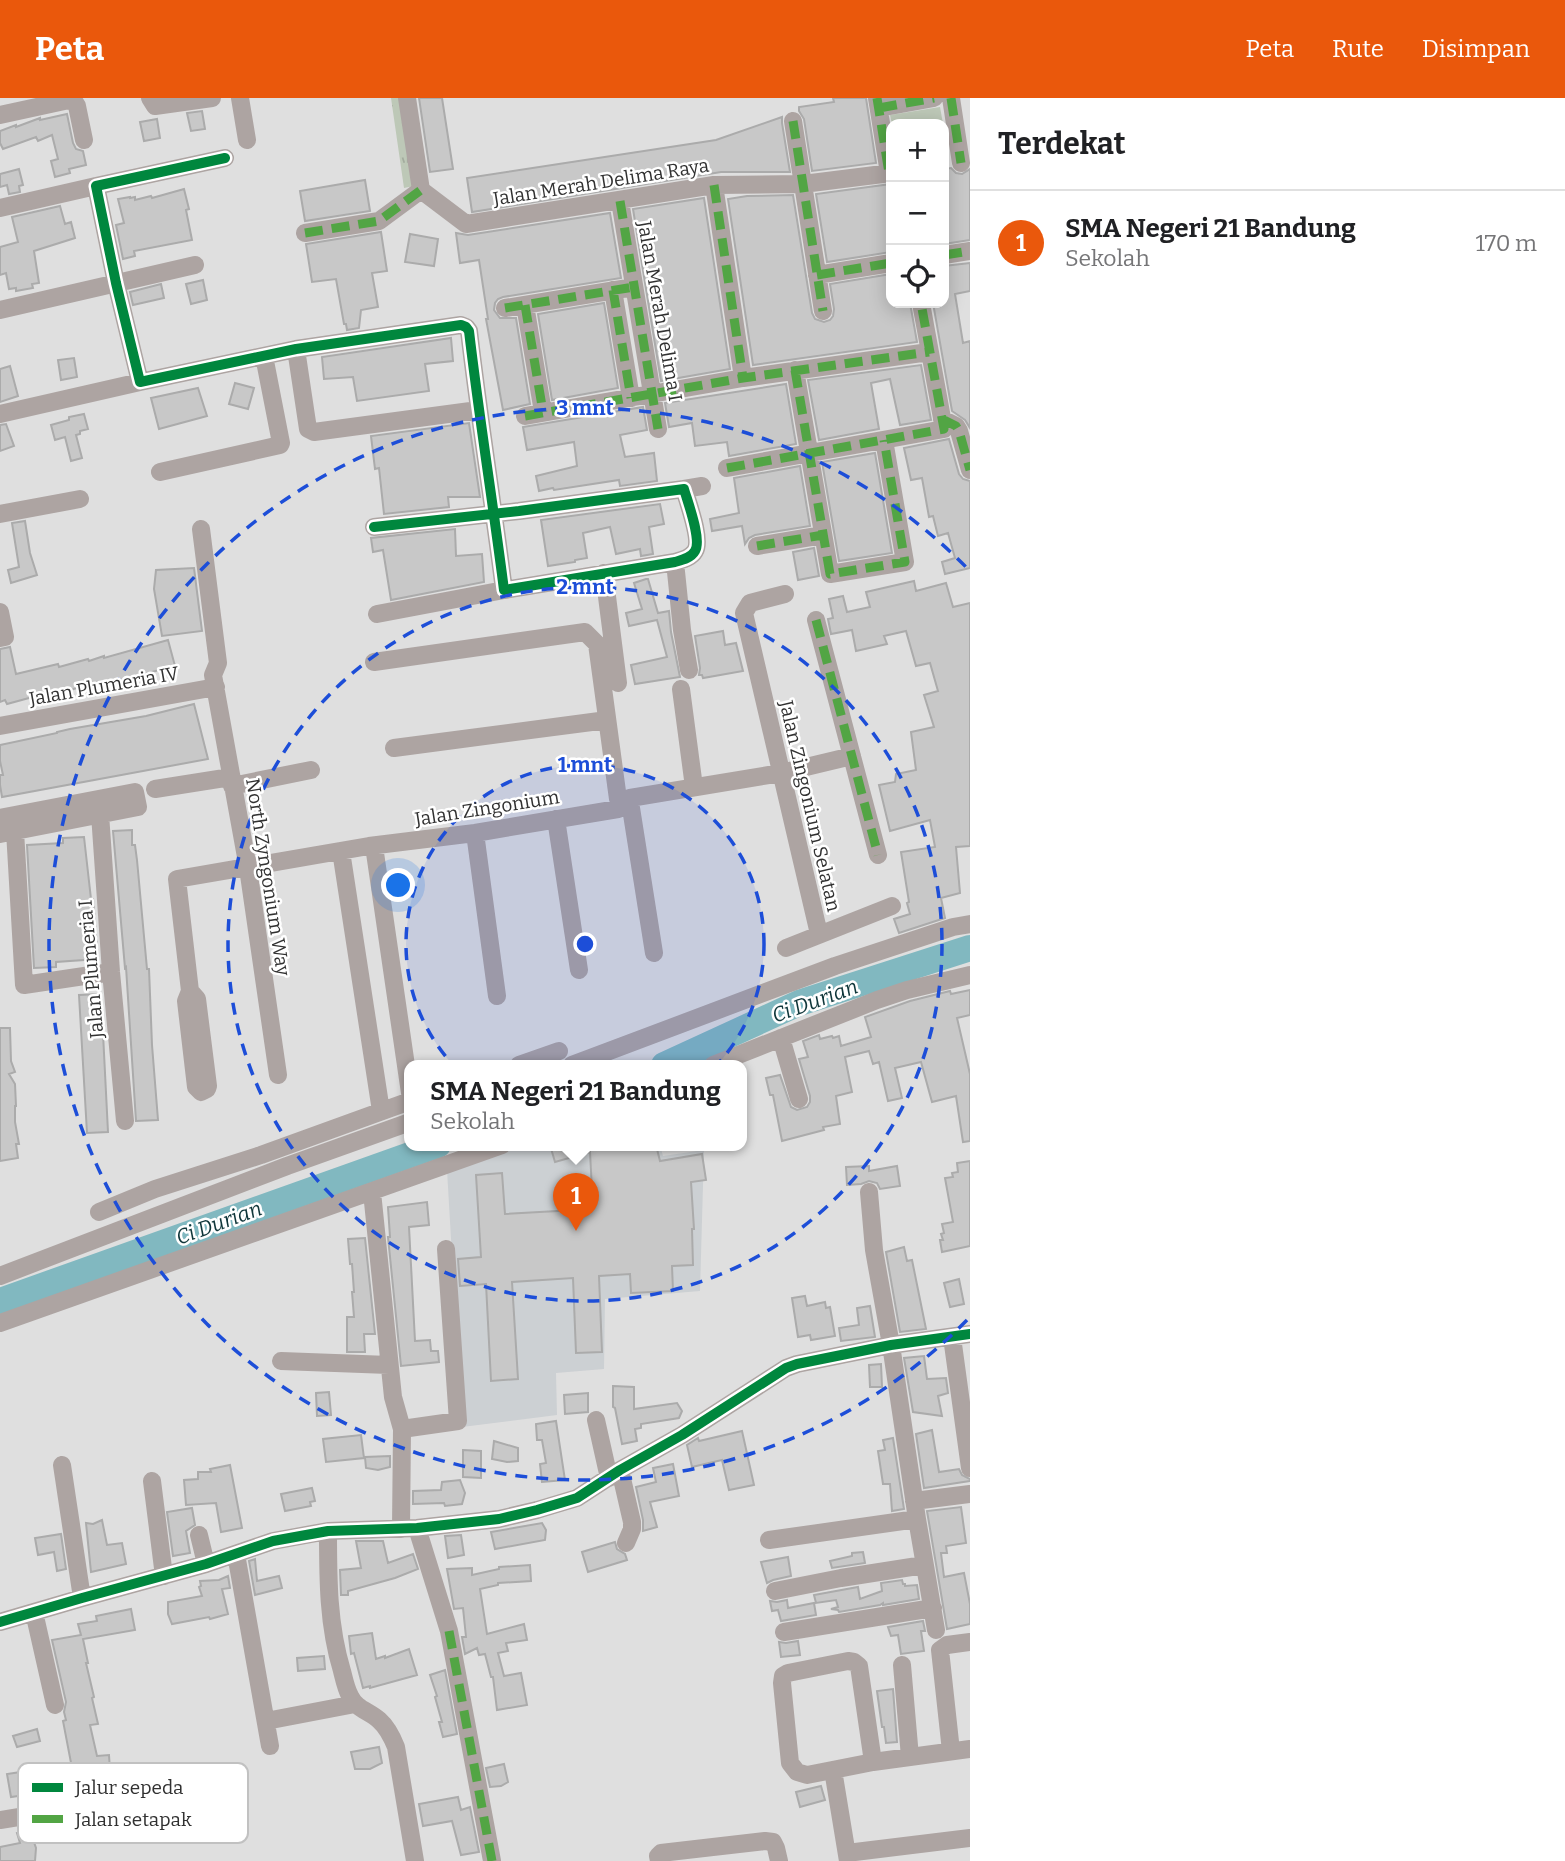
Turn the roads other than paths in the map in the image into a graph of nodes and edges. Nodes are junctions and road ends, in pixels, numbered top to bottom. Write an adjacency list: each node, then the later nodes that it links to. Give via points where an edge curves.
1 (150, 98): 2 (street, via 159,106)
2 (212, 98)
3 (240, 98): 11 (street)
4 (407, 98): 19 (street)
5 (934, 98): 7 (street)
6 (951, 98): 14 (street)
7 (878, 103): 12 (street)
8 (0, 115): 10 (street, via 74,101)
9 (793, 121): 16 (street)
10 (83, 140)
11 (247, 140)
12 (886, 150)
13 (225, 158): 18 (street)
14 (958, 163)
15 (886, 174): 16 (street, Jalan Merah Delima Raya)
16 (803, 184): 17 (street, Jalan Merah Delima Raya); 27 (street)
17 (715, 185): 20 (street, Jalan Merah Delima Raya); 40 (street)
18 (96, 186): 21 (street); 28 (street)
19 (421, 190): 20 (street, Jalan Merah Delima Raya, via 466,225); 22 (street, via 379,221)
20 (620, 201): 29 (street, Jalan Merah Delima I)
21 (0, 208)
22 (305, 233)
23 (970, 251): 24 (street)
24 (949, 254)
25 (886, 264): 27 (street)
26 (195, 265): 28 (street)
27 (817, 275): 35 (street)
28 (116, 283): 34 (street); 41 (street)
29 (634, 287): 30 (street); 42 (street, Jalan Merah Delima I)
30 (612, 290): 31 (street); 43 (street)
31 (525, 305): 32 (street); 43 (street, via 534,414)
32 (505, 308)
33 (922, 308): 37 (street)
34 (0, 310)
35 (823, 312)
36 (296, 349): 38 (street); 44 (street, via 308,429 314,432); 44 (street, via 458,324 469,331)
37 (929, 352): 39 (street); 46 (street)
38 (264, 356): 41 (street); 52 (street, via 280,445)
39 (795, 370): 40 (street); 49 (street)
40 (743, 378): 42 (street)
41 (140, 382): 45 (street)
42 (652, 394): 43 (street); 47 (street, Jalan Merah Delima I)
43 (631, 398)
44 (478, 410): 57 (street)
45 (0, 414)
46 (942, 418): 48 (street, via 944,429); 51 (street, via 959,431)
47 (658, 429)
48 (884, 440): 49 (street); 60 (street, via 905,562 830,574)
49 (809, 454): 50 (street); 60 (street)
50 (727, 468)
51 (970, 470)
52 (160, 472)
53 (702, 486): 54 (street)
54 (684, 489): 57 (street); 62 (street, via 697,545 690,557)
55 (80, 499): 56 (street)
56 (0, 514)
57 (495, 514): 58 (street); 64 (street)
58 (374, 527)
59 (201, 528): 73 (street, North Zyngonium Way, via 218,663 213,675)
60 (823, 535): 61 (street)
61 (757, 546)
62 (675, 562): 63 (street); 71 (street)
63 (604, 573): 64 (street); 72 (street)
64 (504, 590): 67 (street)
65 (785, 594): 80 (street, Jalan Zingonium Selatan, via 750,603 744,613)
66 (0, 612): 69 (street, via 5,637)
67 (377, 614)
68 (816, 620): 78 (street)
69 (0, 638)
70 (374, 662): 75 (street, via 585,632 597,644)
71 (689, 670)
72 (618, 683)
73 (216, 687): 76 (street, Jalan Plumeria IV); 81 (street, North Zyngonium Way)
74 (681, 689): 82 (street)
75 (607, 720): 77 (street); 84 (street, via 618,799)
76 (0, 726)
77 (394, 748)
78 (852, 756): 80 (street, Jalan Zingonium); 91 (street)
79 (312, 770): 81 (street)
80 (774, 774): 82 (street, Jalan Zingonium); 95 (street, Jalan Zingonium Selatan)
81 (232, 781): 83 (street); 92 (street, North Zyngonium Way)
82 (694, 787): 84 (street, Jalan Zingonium, via 630,798)
83 (155, 789)
84 (624, 803): 87 (street, Jalan Zingonium, via 618,809); 97 (street, via 631,808)
85 (100, 814): 86 (street, via 138,807 135,792); 88 (street); 99 (street, Jalan Plumeria I)
86 (0, 818)
87 (556, 819): 89 (street, Jalan Zingonium); 98 (street)
88 (7, 832): 99 (street, via 24,985)
89 (475, 833): 90 (street, Jalan Zingonium); 102 (street)
90 (359, 848): 92 (street, Jalan Zingonium); 108 (street); 112 (street)
91 (878, 855)
92 (247, 868): 101 (street, Jalan Zingonium, via 177,879); 109 (street, North Zyngonium Way)
93 (892, 906): 95 (street)
94 (970, 924): 106 (street, via 835,966)
95 (819, 934): 96 (street)
96 (786, 948)
97 (654, 953)
98 (579, 970)
99 (111, 972): 113 (street, Jalan Plumeria I)
100 (970, 975): 103 (street, via 877,1000)
101 (190, 991)
102 (496, 996)
103 (781, 1038): 107 (street); 110 (street)
104 (559, 1051): 105 (street)
105 (533, 1060)
106 (585, 1060)
107 (726, 1060)
108 (404, 1064)
109 (278, 1075)
110 (799, 1099)
111 (404, 1103): 112 (street)
112 (381, 1111): 118 (street)
113 (125, 1121)
114 (404, 1124): 120 (street)
115 (485, 1151): 116 (street)
116 (372, 1192): 121 (street); 126 (street)
117 (869, 1192): 124 (street)
118 (99, 1212)
119 (446, 1249): 128 (street, via 458,1420)
120 (0, 1276)
121 (0, 1323)
122 (970, 1334): 123 (street)
123 (952, 1337): 124 (street); 130 (street)
124 (891, 1345): 131 (street, via 786,1368); 134 (street)
125 (281, 1362): 126 (street)
126 (389, 1365): 128 (street)
127 (596, 1420): 131 (street)
128 (402, 1429): 135 (street)
129 (62, 1465): 145 (street)
130 (970, 1468)
131 (615, 1474): 135 (street, via 583,1496 537,1510 499,1519); 139 (street, via 632,1522)
132 (152, 1481): 143 (street)
133 (970, 1494): 134 (street)
134 (916, 1510): 138 (street); 142 (street)
135 (409, 1528): 136 (street); 169 (street, via 450,1635)
136 (328, 1531): 140 (street, via 273,1541); 153 (street, via 330,1619)
137 (200, 1535): 141 (street)
138 (769, 1540)
139 (626, 1543)
140 (236, 1554): 141 (street); 155 (street)
141 (206, 1564): 143 (street)
142 (924, 1564): 144 (street); 146 (street)
143 (164, 1576): 145 (street)
144 (775, 1591)
145 (82, 1598): 147 (street)
146 (933, 1608): 149 (street); 150 (street)
147 (34, 1612): 148 (street); 154 (street)
148 (0, 1622)
149 (936, 1630)
150 (784, 1632)
151 (970, 1642): 158 (street, via 940,1650)
152 (902, 1665): 159 (street)
153 (355, 1704): 155 (street); 168 (street, via 379,1719 396,1747)
154 (55, 1705)
155 (265, 1721): 156 (street)
156 (270, 1746)
157 (970, 1749): 158 (street)
158 (951, 1751): 159 (street)
159 (910, 1757): 160 (street)
160 (873, 1762): 161 (street); 161 (street, via 859,1666 849,1661 788,1673 782,1683 790,1763 807,1775)
161 (833, 1770): 167 (street)
162 (18, 1817): 163 (street)
163 (0, 1820)
164 (970, 1838): 167 (street)
165 (720, 1854): 166 (street); 170 (street, via 765,1841 773,1842)
166 (659, 1857)
167 (848, 1857)
168 (415, 1861)
169 (492, 1861)
170 (779, 1861)

